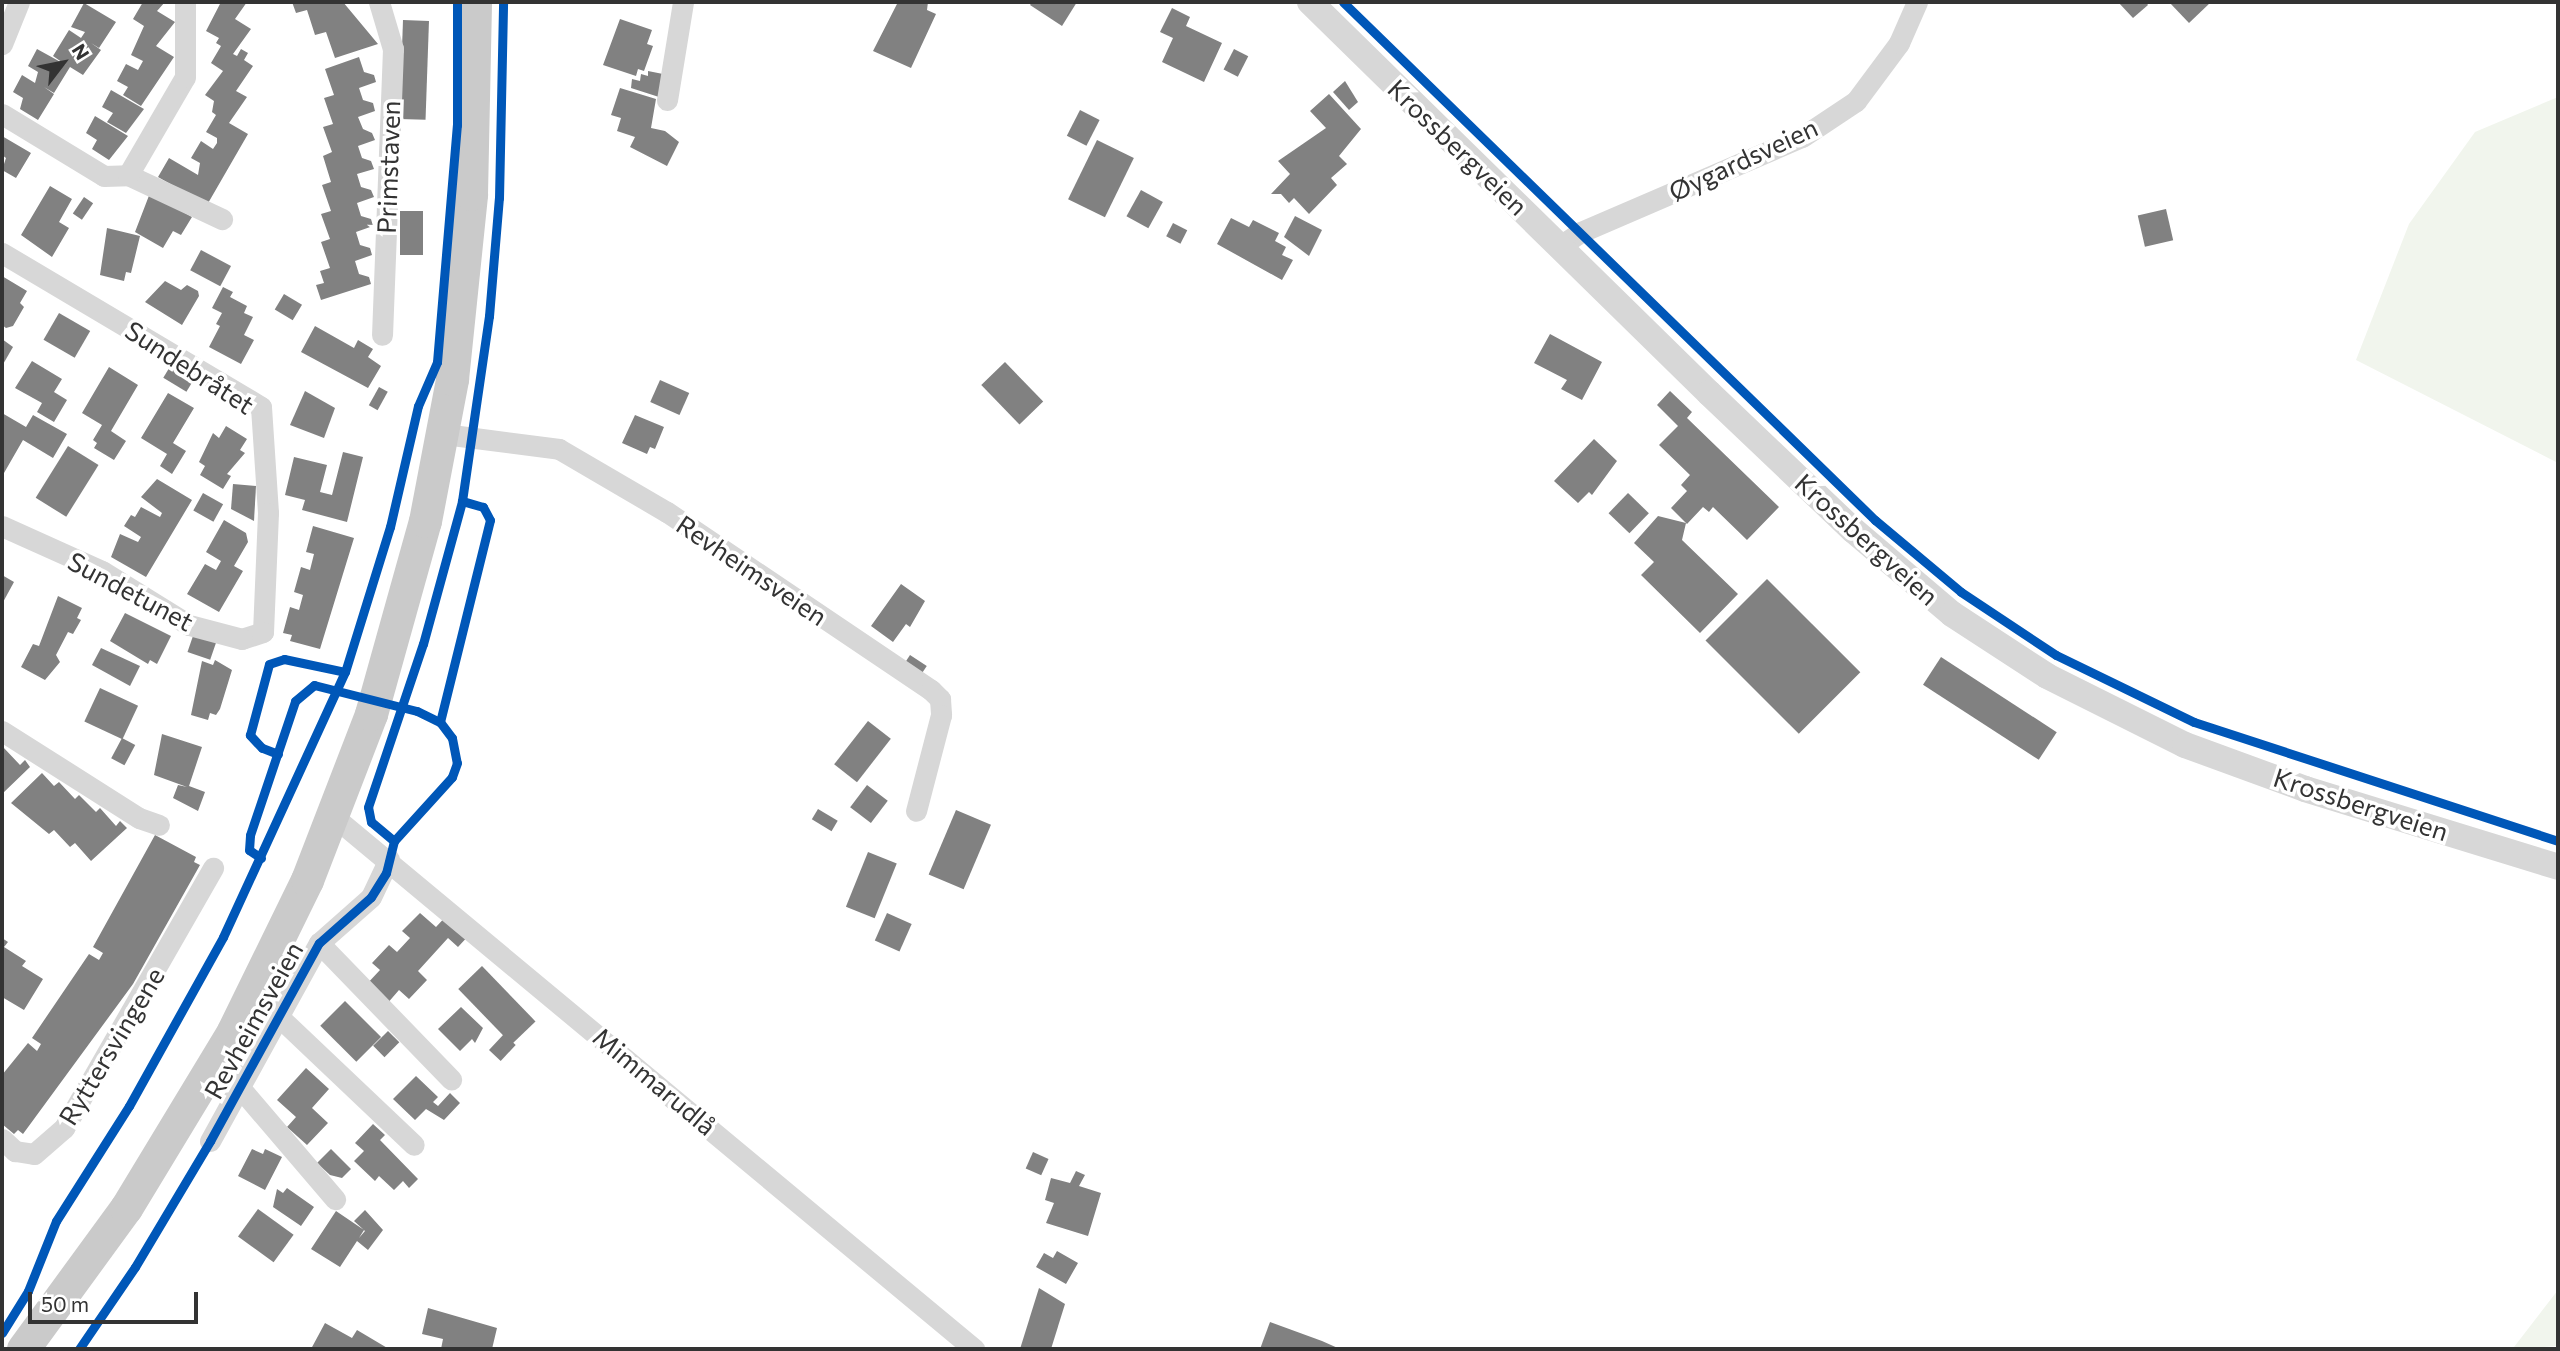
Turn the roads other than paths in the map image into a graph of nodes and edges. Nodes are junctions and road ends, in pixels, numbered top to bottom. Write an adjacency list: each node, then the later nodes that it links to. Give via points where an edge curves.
1 (19, 2): 8 (street)
2 (185, 2): 11 (street, via 185,77)
3 (379, 2): 15 (street, Primstaven, via 393,48)
4 (475, 2): 16 (main road, Revheimsveien, via 471,194)
5 (683, 2): 9 (street)
6 (1310, 2): 13 (street, Krossbergveien)
7 (1917, 2): 13 (street, Øygardsveien, via 1899,43 1856,100 1802,137 1581,232)
8 (2, 44)
9 (667, 100)
10 (2, 114): 11 (street, via 104,176)
11 (128, 175): 12 (street)
12 (222, 219)
13 (1560, 246): 24 (street, Krossbergveien, via 1853,530 1952,614 2047,677 2185,745 2305,789)
14 (2, 253): 18 (street, Sundebråtet, via 261,407 268,513)
15 (382, 335)
16 (444, 434): 20 (street, Revheimsveien, via 559,449 667,512 931,690 940,699 941,715); 21 (main road, Revheimsveien, via 390,650)
17 (2, 526): 18 (street, Sundetunet, via 112,577 189,625 232,638 252,638)
18 (262, 632)
19 (2, 731): 22 (street, via 139,818)
20 (916, 811)
21 (333, 816): 23 (street, Mimmarudlå); 34 (main road, Revheimsveien, via 265,970 206,1079 126,1208)
22 (159, 825)
23 (389, 859): 26 (street, Revheimsveien, via 371,897); 35 (street, Mimmarudlå)
24 (2558, 866)
25 (213, 868): 30 (street, Ryttersvingene, via 206,905 64,1128 34,1154 15,1152)
26 (319, 943): 27 (street, Revheimsveien); 28 (street)
27 (278, 1016): 29 (street, Revheimsveien); 32 (street)
28 (451, 1079)
29 (241, 1089): 31 (street, Revheimsveien); 33 (street)
30 (2, 1139)
31 (210, 1142)
32 (414, 1144)
33 (335, 1199)
34 (23, 1349)
35 (974, 1349)

